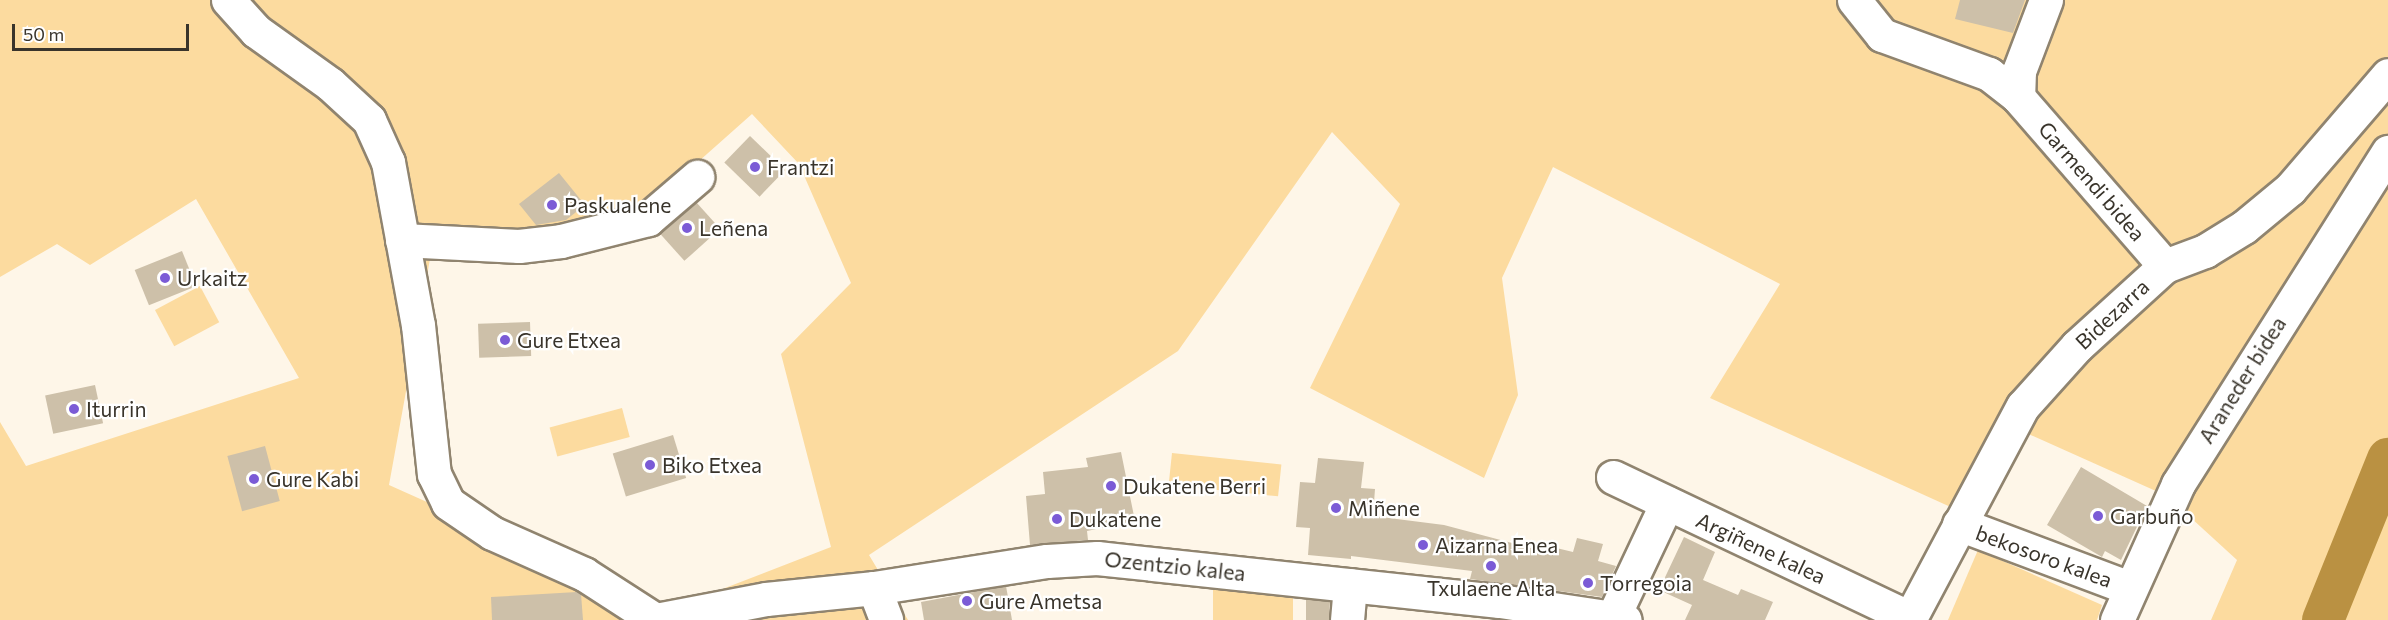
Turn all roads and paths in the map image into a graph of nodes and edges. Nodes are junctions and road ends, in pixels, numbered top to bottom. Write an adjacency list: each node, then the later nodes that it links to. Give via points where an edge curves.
1 (228, 0): 8 (street, via 256,31 330,84 369,120 388,162)
2 (1854, 0): 5 (street, Garmendi bidea, via 1882,35 1989,74)
3 (2046, 0): 5 (street, via 2019,71)
4 (2388, 75): 9 (street, Bidezarra, via 2290,189 2244,227 2205,251)
5 (2018, 97): 9 (street, Garmendi bidea)
6 (2388, 152): 15 (street, Araneder bidea, via 2183,475)
7 (697, 177): 8 (street, via 648,219 561,241 519,246)
8 (402, 240): 18 (street, via 418,325 434,474 448,503 492,533 584,574)
9 (2165, 266): 12 (street, Bidezarra, via 2077,346 2023,406)
10 (1613, 477): 11 (street, Argiñene kalea)
11 (1667, 503): 16 (street); 17 (street, Argiñene kalea)
12 (1959, 524): 15 (street, bekosoro kalea); 17 (street, Bidezarra)
13 (1350, 585): 14 (street, Ozentzio kalea, via 1097,558 1047,561); 16 (street, Ozentzio kalea); 20 (street)
14 (874, 588): 18 (street, Ozentzio kalea, via 777,598); 19 (street)
15 (2129, 588): 21 (street, Araneder bidea)
16 (1619, 617)
17 (1909, 619)
18 (655, 620)
19 (886, 620)
20 (1347, 620)
21 (2117, 620)

